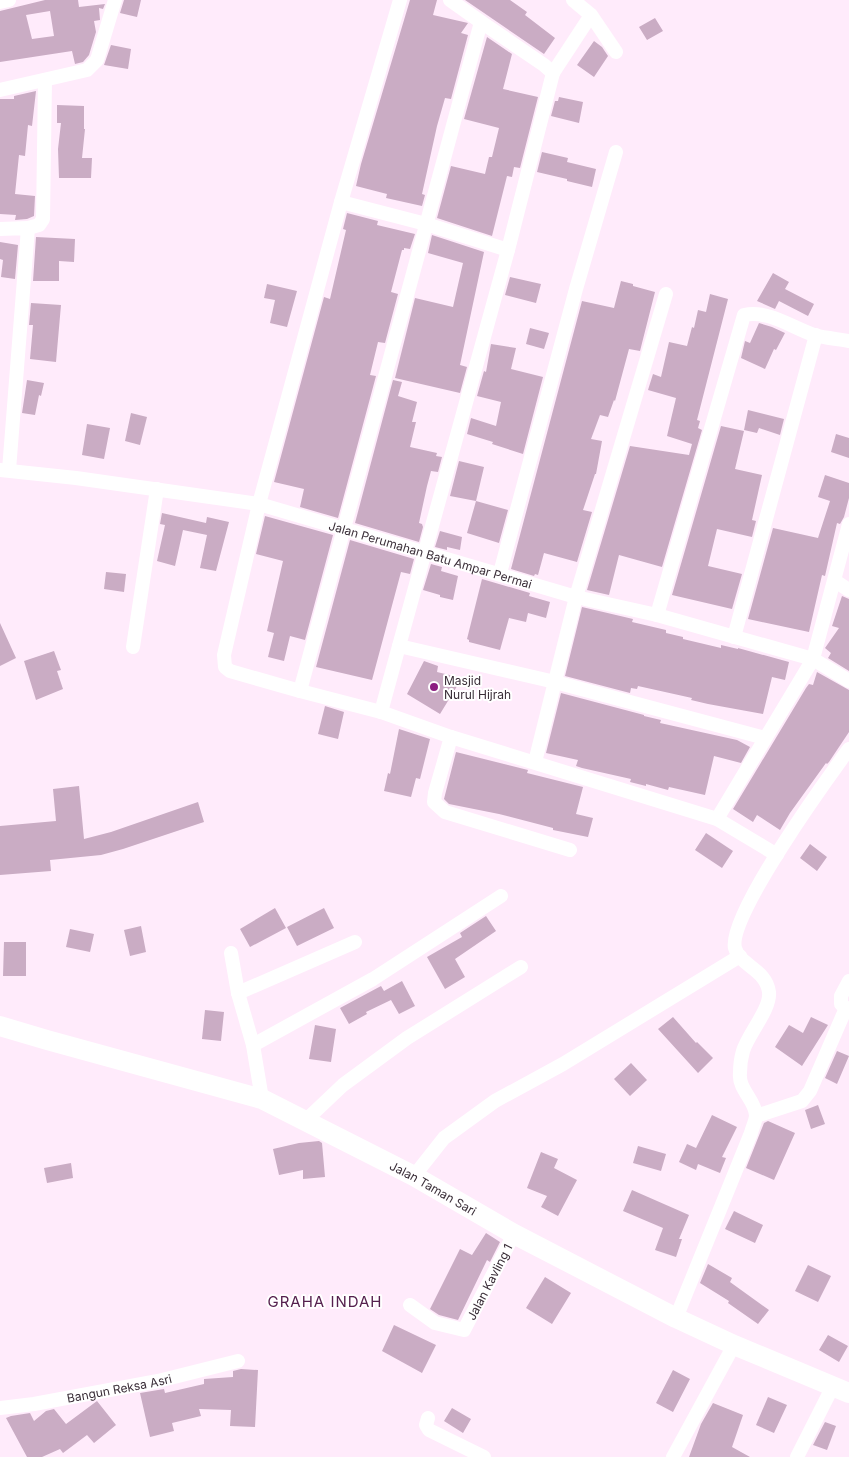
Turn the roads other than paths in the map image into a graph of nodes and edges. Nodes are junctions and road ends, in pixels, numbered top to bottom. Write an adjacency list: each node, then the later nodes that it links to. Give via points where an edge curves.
1 (9, 0): 6 (street)
2 (114, 0): 11 (street, via 97,60 87,70)
3 (400, 0): 14 (street)
4 (450, 0): 8 (street)
5 (573, 0): 7 (street)
6 (0, 2)
7 (591, 15): 9 (street); 10 (street)
8 (481, 22): 10 (street); 15 (street)
9 (616, 52)
10 (553, 73): 18 (street)
11 (45, 80): 12 (street); 16 (street, via 43,219 39,225)
12 (0, 90)
13 (616, 152): 28 (street)
14 (341, 202): 15 (street); 24 (street)
15 (426, 224): 18 (street); 26 (street)
16 (28, 228): 17 (street); 22 (street)
17 (0, 229)
18 (508, 250): 27 (street)
19 (666, 294): 31 (street)
20 (816, 335): 21 (street); 32 (street, via 773,317 754,313 744,315); 33 (street)
21 (849, 341)
22 (4, 470): 23 (street, Jalan Perumahan Batu Ampar Permai)
23 (157, 489): 24 (street, Jalan Perumahan Batu Ampar Permai); 35 (street)
24 (259, 504): 26 (street, Jalan Perumahan Batu Ampar Permai); 39 (street, via 223,663 230,671)
25 (849, 524): 29 (street)
26 (343, 529): 27 (street, Jalan Perumahan Batu Ampar Permai); 39 (street)
27 (426, 554): 28 (street, Jalan Perumahan Batu Ampar Permai); 34 (street)
28 (500, 573): 31 (street, Jalan Perumahan Batu Ampar Permai)
29 (835, 581): 30 (street); 36 (street)
30 (849, 590)
31 (576, 597): 32 (street, Jalan Perumahan Batu Ampar Permai); 38 (street)
32 (657, 615): 33 (street, Jalan Perumahan Batu Ampar Permai)
33 (734, 636): 36 (street, Jalan Perumahan Batu Ampar Permai)
34 (399, 646): 38 (street); 40 (street)
35 (133, 647)
36 (813, 659): 37 (street, Jalan Perumahan Batu Ampar Permai); 42 (street)
37 (849, 681)
38 (555, 682): 42 (street); 44 (street)
39 (300, 691): 40 (street)
40 (381, 712): 41 (street)
41 (450, 737): 44 (street); 46 (street, via 434,802 445,812)
42 (765, 738): 45 (street)
43 (849, 749): 47 (street)
44 (536, 762): 45 (street)
45 (717, 819): 47 (street)
46 (570, 850)
47 (777, 855): 51 (street, via 746,906 734,936 735,949)
48 (501, 896): 57 (street, via 373,979)
49 (355, 942): 54 (street)
50 (231, 953): 54 (street)
51 (740, 956): 59 (street, via 763,977 769,993 744,1050 739,1076); 61 (street, via 564,1064 495,1101 444,1138)
52 (521, 967): 60 (street, via 407,1038 343,1085)
53 (849, 981): 55 (street, via 841,996 841,1004)
54 (238, 993): 57 (street)
55 (847, 1010): 59 (street, via 810,1091 802,1100)
56 (0, 1026): 58 (street, Jalan Taman Sari)
57 (253, 1045): 58 (street)
58 (262, 1099): 60 (street, Jalan Taman Sari)
59 (756, 1116): 64 (street)
60 (305, 1121): 61 (street, Jalan Taman Sari)
61 (414, 1176): 62 (street, Jalan Taman Sari)
62 (514, 1234): 63 (street, Jalan Kavling 1, via 464,1330 435,1323); 64 (street, Jalan Taman Sari)
63 (410, 1305)
64 (676, 1318): 65 (street, Jalan Taman Sari)
65 (734, 1345): 67 (street, Jalan Taman Sari); 71 (street)
66 (238, 1362): 68 (street, Bangun Reksa Asri, via 158,1381)
67 (841, 1390): 72 (street)
68 (0, 1408)
69 (428, 1418): 70 (street, via 426,1425 430,1430)
70 (484, 1457)
71 (673, 1457)
72 (797, 1457)

